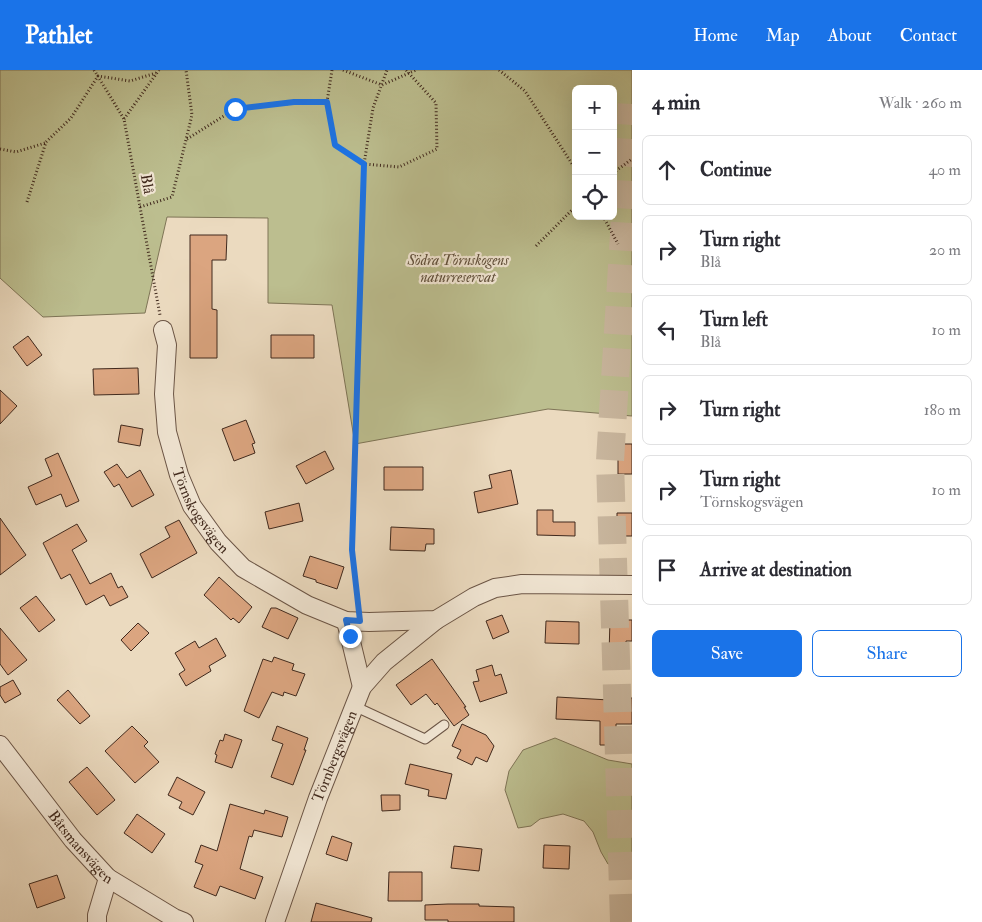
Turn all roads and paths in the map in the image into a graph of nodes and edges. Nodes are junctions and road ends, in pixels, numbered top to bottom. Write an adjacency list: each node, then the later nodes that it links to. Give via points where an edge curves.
1 (94, 70): 10 (path, Blå)
2 (186, 70): 14 (path, Blå, via 192,115)
3 (332, 70): 12 (path)
4 (342, 70): 11 (path)
5 (387, 70): 11 (path)
6 (416, 70): 9 (path)
7 (499, 70): 19 (path, via 525,91)
8 (158, 71): 10 (path, via 130,81); 13 (path)
9 (408, 71): 11 (path); 18 (path, via 436,103 437,150 399,167)
10 (98, 76): 13 (path, Blå); 15 (path, via 71,118)
11 (382, 85): 18 (path, via 373,108)
12 (327, 102): 14 (path, via 294,102 235,109); 18 (path, via 335,145)
13 (124, 119): 22 (path, Blå)
14 (186, 139): 22 (path, Blå, via 172,197)
15 (46, 142): 16 (path, via 16,152); 21 (path)
16 (0, 149)
17 (632, 159): 20 (path)
18 (364, 164): 30 (path, via 352,550)
19 (572, 164)
20 (617, 171)
21 (27, 202)
22 (140, 207): 27 (path)
23 (572, 210): 26 (path)
24 (605, 220): 25 (path)
25 (618, 244)
26 (536, 246)
27 (163, 330): 30 (street, Törnskogsvägen, via 167,345 164,394 167,432 192,506 218,542 243,568 307,605)
28 (632, 585): 29 (street, via 522,584 495,588)
29 (436, 620): 30 (street, Törnskogsvägen); 31 (street, Törnbergsvägen, via 384,662)
30 (353, 621): 31 (street)
31 (362, 687): 32 (street, Törnbergsvägen)
32 (354, 706): 33 (lane, via 425,739); 38 (street, Törnbergsvägen)
33 (444, 725)
34 (0, 745): 35 (street, Båtsmansvägen, via 73,840)
35 (108, 878): 36 (street); 37 (street, Båtsmansvägen)
36 (97, 922)
37 (184, 922)
38 (275, 922)

